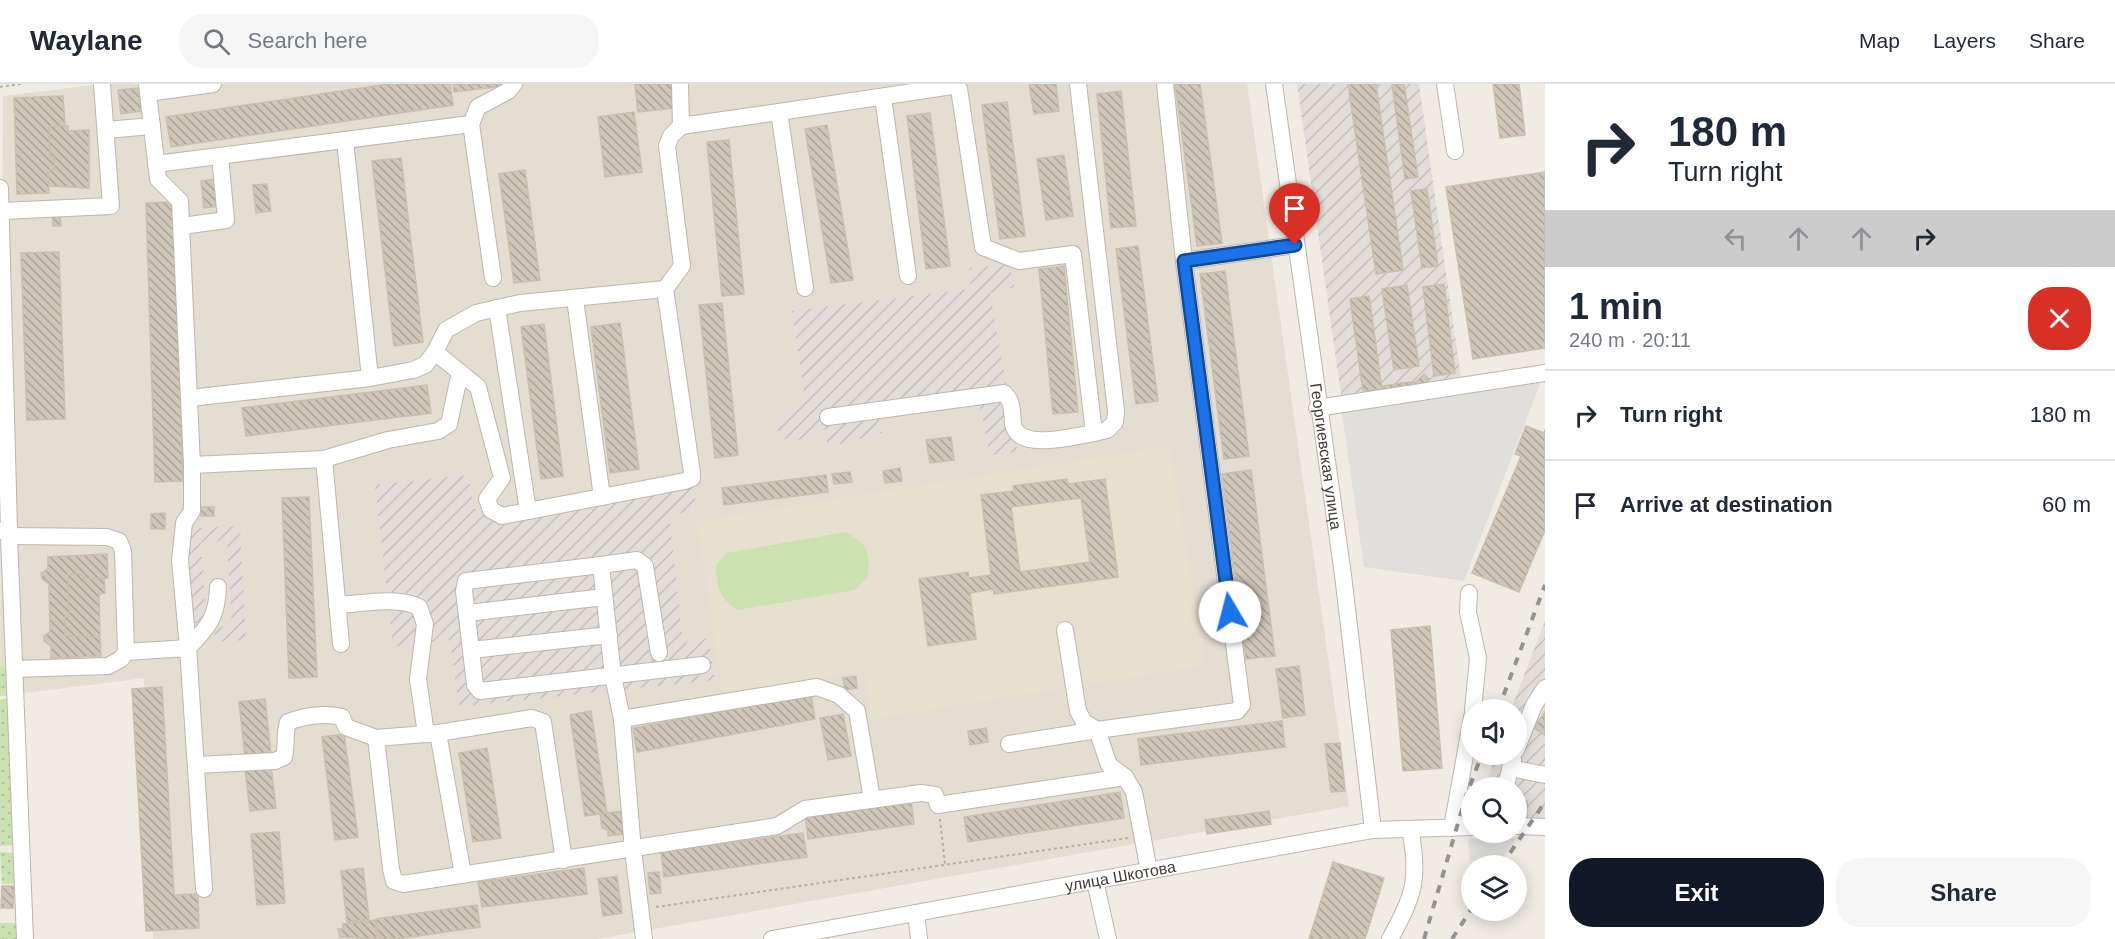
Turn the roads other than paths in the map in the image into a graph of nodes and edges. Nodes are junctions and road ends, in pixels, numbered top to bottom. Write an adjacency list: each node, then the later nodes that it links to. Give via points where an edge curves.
1 (102, 84): 15 (street)
2 (213, 84): 9 (street)
3 (514, 84): 12 (street, via 478,107)
4 (680, 84): 14 (street)
5 (1078, 84): 23 (street)
6 (1165, 84): 26 (street)
7 (1274, 84): 24 (street, Георгиевская улица)
8 (1445, 84): 17 (street)
9 (147, 89): 13 (street)
10 (883, 97): 11 (street); 25 (street, via 952,86 959,90 983,247 1019,261); 27 (street)
11 (779, 112): 14 (street); 29 (street)
12 (471, 124): 16 (street); 28 (street)
13 (152, 126): 15 (street); 19 (street)
14 (681, 126): 30 (street, via 667,146 682,266)
15 (106, 130): 21 (street, via 111,206)
16 (345, 140): 18 (street); 36 (street)
17 (1455, 151)
18 (220, 156): 19 (street); 22 (street, via 226,220)
19 (156, 164): 22 (street, via 158,179 180,201)
20 (0, 188): 21 (street)
21 (2, 211): 45 (street)
22 (182, 226): 37 (street)
23 (1095, 238): 25 (street); 40 (street, via 1116,411 1115,422)
24 (1295, 245): 26 (street); 38 (street, Георгиевская улица)
25 (1073, 254): 40 (street)
26 (1184, 261): 66 (street, via 1242,705 1237,711)
27 (908, 276)
28 (493, 278)
29 (805, 288)
30 (665, 289): 31 (street); 43 (street, via 692,478)
31 (575, 299): 32 (street); 43 (street)
32 (497, 308): 33 (street, via 477,313 446,330); 44 (street)
33 (435, 352): 34 (street); 36 (street, via 425,365 413,370)
34 (460, 372): 41 (street, via 449,424 438,431 387,440); 44 (street, via 478,387 502,478 487,499 491,510 502,516)
35 (1545, 373): 38 (street)
36 (370, 378): 37 (street)
37 (190, 398): 42 (street)
38 (1317, 408): 81 (street, Георгиевская улица, via 1342,575)
39 (828, 417): 40 (street, via 1004,393 1010,398 1014,428 1026,440)
40 (1094, 434)
41 (324, 459): 42 (street); 50 (street)
42 (192, 465): 55 (street, via 192,512 184,523 180,560)
43 (602, 497): 44 (street)
44 (528, 511)
45 (6, 532): 57 (street, via 107,537 118,541 123,551); 60 (street)
46 (601, 565): 49 (street); 51 (street, via 466,582); 58 (street, via 637,560 645,566)
47 (218, 587): 55 (street, via 217,608 209,626)
48 (1469, 593): 63 (street, via 1468,612 1478,658)
49 (604, 597): 51 (street); 53 (street)
50 (337, 605): 54 (street); 67 (street, via 399,602 419,608 425,624 418,679)
51 (468, 614): 56 (street)
52 (1065, 630): 66 (street, via 1077,711 1084,722)
53 (609, 635): 56 (street); 61 (street)
54 (340, 644)
55 (188, 648): 57 (street); 70 (street)
56 (471, 650): 61 (street, via 475,685 480,691)
57 (126, 652): 60 (street, via 108,666)
58 (659, 653)
59 (702, 665): 61 (street)
60 (15, 669): 89 (street)
61 (613, 675): 64 (street)
62 (1545, 688): 65 (street)
63 (1474, 699)
64 (622, 719): 75 (street, via 817,687 839,695 857,711); 82 (street)
65 (1527, 722)
66 (1097, 730): 69 (street); 74 (street, via 1108,765)
67 (432, 733): 68 (street); 83 (street, via 532,718 543,722); 85 (street)
68 (376, 738): 70 (street, via 346,727 342,717 299,718 288,722 284,757 274,761); 85 (street, via 394,881 403,885)
69 (1010, 744)
70 (196, 765): 87 (street)
71 (1463, 765): 78 (street)
72 (1522, 765): 73 (street)
73 (1545, 776)
74 (1125, 777): 75 (street, via 938,805 935,795 928,794); 84 (street, via 1134,792)
75 (872, 799): 82 (street, via 804,809 777,826)
76 (1527, 826): 77 (street)
77 (1545, 827)
78 (1452, 828): 79 (street, улица Шкотова); 80 (street, улица Шкотова)
79 (1461, 828)
80 (1410, 829): 81 (street, улица Шкотова); 94 (street, via 1416,861 1412,899)
81 (1372, 830): 84 (street, улица Шкотова)
82 (633, 850): 83 (street); 90 (street)
83 (564, 860): 85 (street)
84 (1149, 871): 86 (street, улица Шкотова)
85 (463, 875)
86 (1095, 881): 88 (street, улица Шкотова); 93 (street)
87 (204, 889)
88 (916, 913): 91 (street, улица Шкотова); 92 (street)
89 (25, 939)
90 (644, 939)
91 (772, 939)
92 (919, 939)
93 (1108, 939)
94 (1390, 939)

